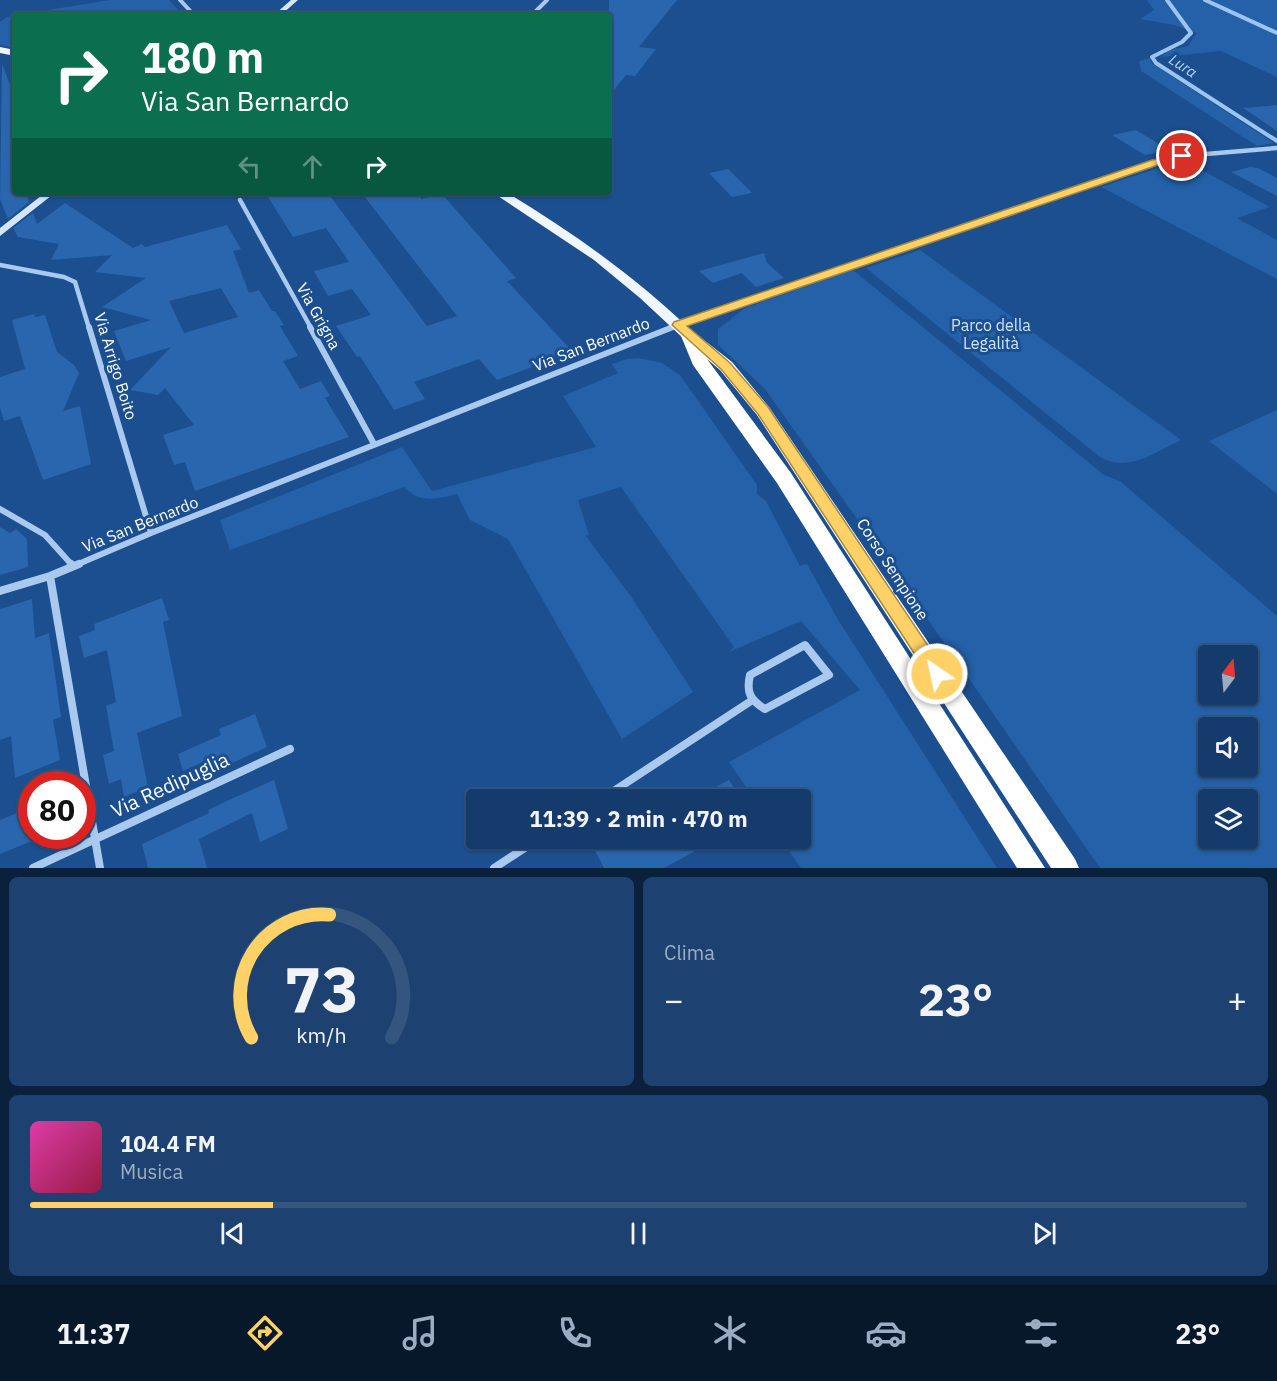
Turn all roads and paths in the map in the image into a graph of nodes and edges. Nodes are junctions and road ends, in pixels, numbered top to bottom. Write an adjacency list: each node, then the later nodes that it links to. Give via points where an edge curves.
1 (180, 0): 4 (street)
2 (295, 0): 5 (street)
3 (548, 0): 6 (street)
4 (191, 12)
5 (281, 12)
6 (535, 12)
7 (1276, 148): 13 (street, Via San Bernardo, via 1155,162)
8 (48, 195): 11 (street)
9 (503, 195): 13 (main road, Corso Sempione, via 597,255)
10 (240, 200): 14 (street, Via Grigna)
11 (0, 233)
12 (0, 265): 16 (street, Via Arrigo Boito, via 75,282)
13 (683, 330): 14 (street, Via San Bernardo); 30 (highway, Corso Sempione, via 701,365 784,478); 31 (highway, Corso Sempione, via 726,366 763,411)
14 (374, 444): 16 (street, Via San Bernardo)
15 (0, 509): 17 (street, via 45,535)
16 (151, 533): 17 (street, Via San Bernardo)
17 (73, 566): 18 (street, Via San Bernardo)
18 (50, 576): 19 (street, Via San Bernardo); 22 (street)
19 (0, 591)
20 (751, 701): 20 (street, via 747,688 750,675 805,645 829,675 765,709); 23 (street)
21 (290, 749): 24 (street, Via Redipuglia)
22 (84, 771)
23 (617, 789)
24 (96, 840): 28 (street)
25 (76, 849): 27 (street, Via Redipuglia)
26 (523, 849): 29 (street)
27 (33, 868)
28 (100, 868)
29 (494, 868)
30 (1032, 868)
31 (1066, 868)

